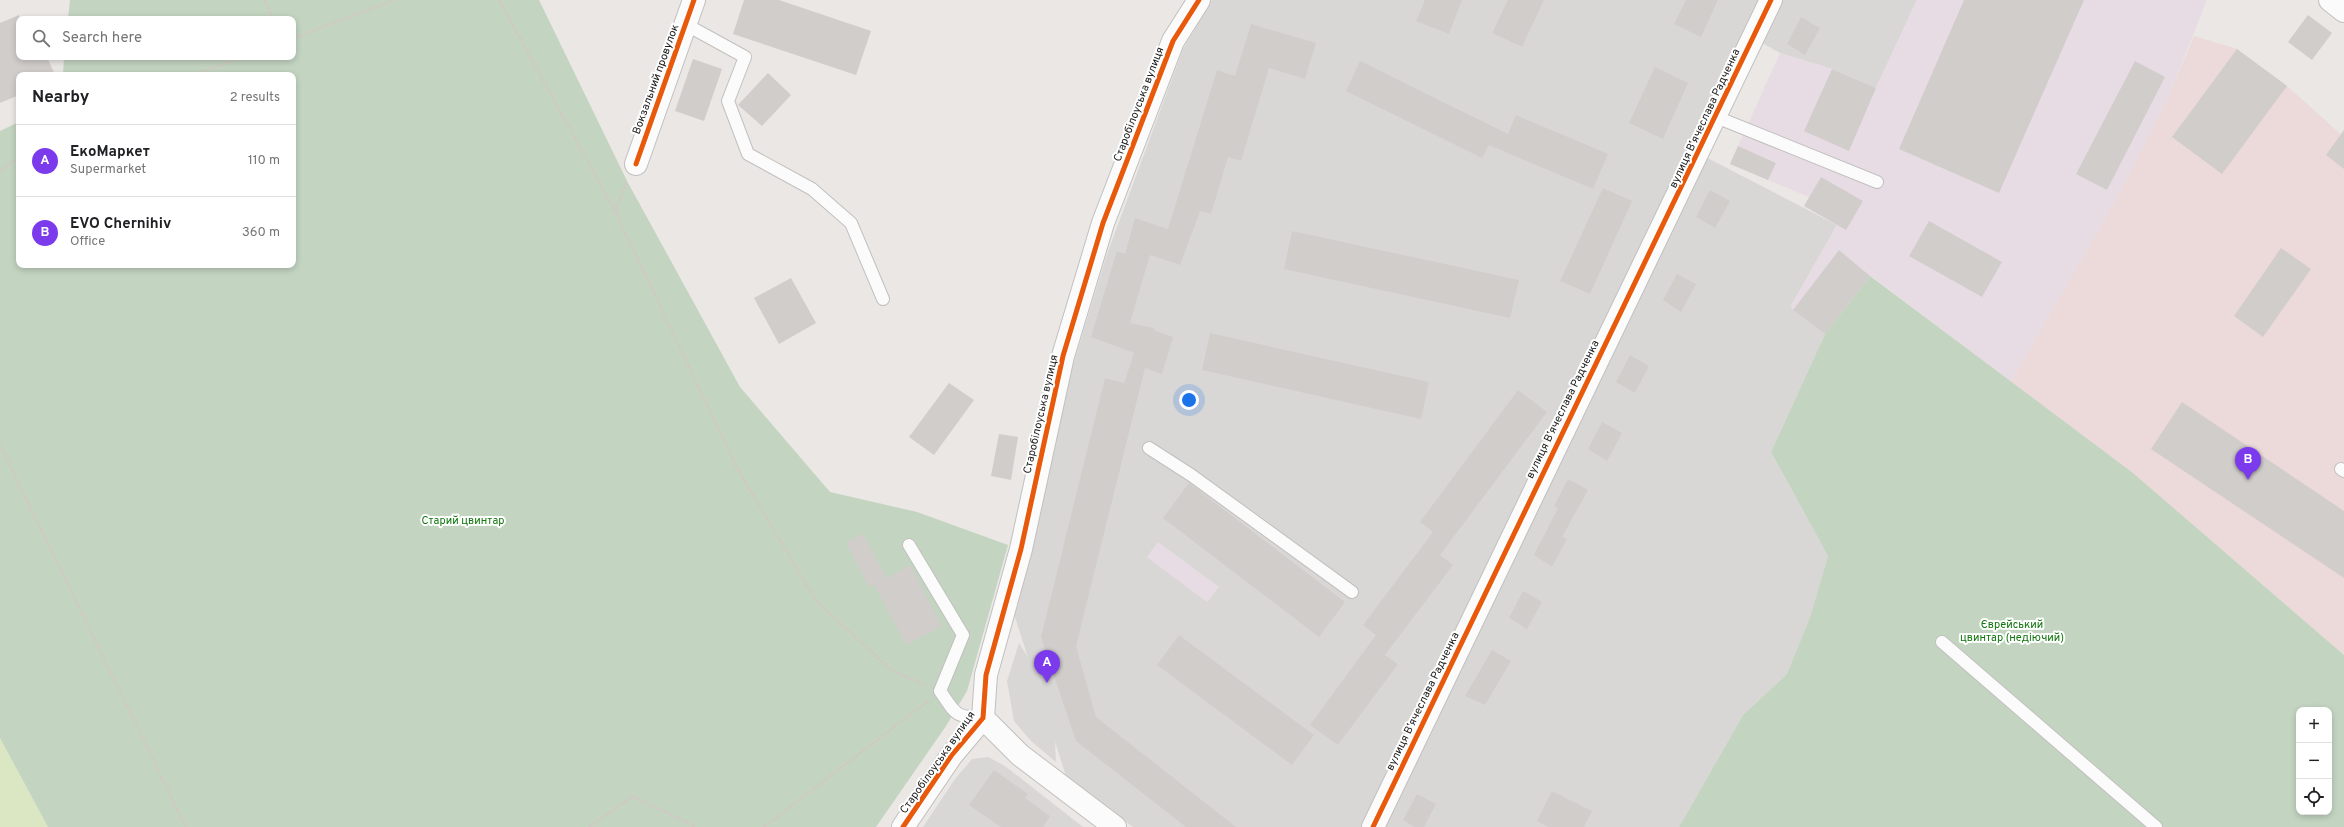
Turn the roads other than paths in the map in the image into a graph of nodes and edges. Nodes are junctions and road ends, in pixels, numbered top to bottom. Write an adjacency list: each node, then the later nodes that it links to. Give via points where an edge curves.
1 (694, 0): 6 (street, Вокзальний провулок)
2 (1199, 0): 15 (street, Старобілоуська вулиця, via 1173,41 1103,223 1063,356 1021,549 986,675)
3 (1771, 0): 7 (street, вулиця Вʼячеслава Радченка)
4 (2330, 0): 5 (street)
5 (2344, 11)
6 (685, 24): 8 (street, Вокзальний провулок); 10 (lane, via 745,57 728,101 748,154 812,189 850,223)
7 (1716, 117): 9 (lane); 18 (street, вулиця Вʼячеслава Радченка)
8 (636, 164)
9 (1877, 182)
10 (883, 299)
11 (1149, 448): 13 (lane, via 1191,475)
12 (909, 545): 15 (lane, via 963,635 940,691 954,712 961,717)
13 (1352, 592)
14 (1942, 642): 19 (lane)
15 (983, 718): 16 (street, Старобілоуська вулиця, via 951,756); 17 (street, via 1020,755)
16 (904, 827)
17 (1115, 827)
18 (1373, 827)
19 (2156, 827)

